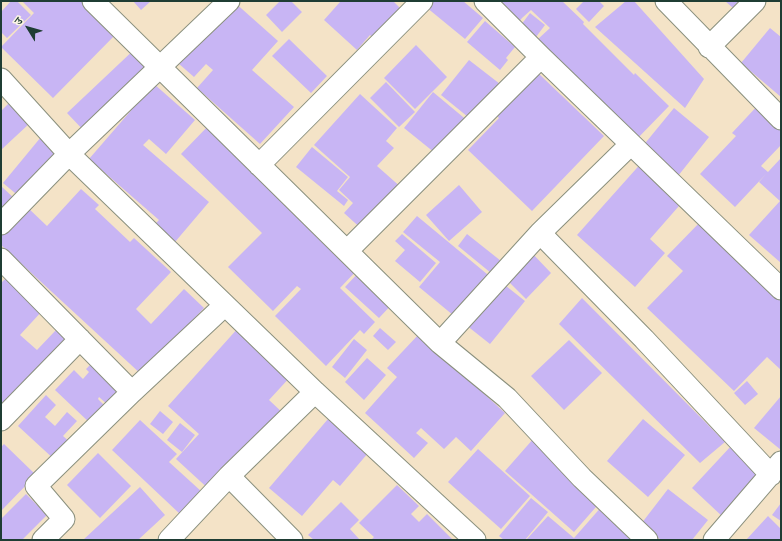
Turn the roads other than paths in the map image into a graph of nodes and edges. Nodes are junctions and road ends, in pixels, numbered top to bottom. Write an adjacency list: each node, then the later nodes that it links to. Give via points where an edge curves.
1 (93, 1): 9 (street)
2 (229, 1): 9 (street)
3 (422, 1): 14 (street)
4 (485, 1): 8 (street)
5 (666, 1): 7 (street)
6 (755, 1): 7 (street)
7 (709, 47): 11 (street)
8 (541, 58): 12 (street); 17 (street)
9 (159, 67): 13 (street); 14 (street)
10 (1, 79): 13 (street)
11 (781, 118)
12 (631, 144): 16 (street); 19 (street)
13 (70, 154): 15 (street); 20 (street)
14 (259, 165): 17 (street)
15 (1, 224)
16 (540, 233): 22 (street); 26 (street)
17 (346, 251): 22 (street)
18 (1, 259): 21 (street)
19 (781, 289)
20 (226, 305): 23 (street); 24 (street)
21 (80, 339): 23 (street); 25 (street)
22 (440, 343): 32 (street, via 507,398 582,478)
23 (132, 392): 28 (street, via 36,486 64,519)
24 (316, 392): 27 (street); 31 (street)
25 (1, 420)
26 (776, 468): 33 (street)
27 (229, 476): 29 (street); 30 (street)
28 (43, 540)
29 (169, 540)
30 (292, 540)
31 (475, 540)
32 (647, 540)
33 (714, 540)

